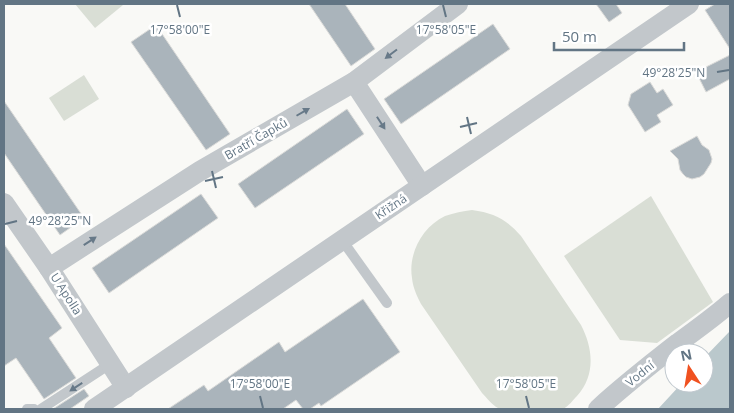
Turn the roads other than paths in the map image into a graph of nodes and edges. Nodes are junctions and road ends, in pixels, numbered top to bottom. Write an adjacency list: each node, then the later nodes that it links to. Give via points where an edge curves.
1 (458, 4): 3 (street, Bratří Čapků, one-way to 3)
2 (689, 4): 4 (street, Křižná)
3 (354, 82): 4 (street, one-way to 4); 7 (street, Bratří Čapků, one-way to 3, via 200,171)
4 (422, 186): 6 (street, Křižná)
5 (4, 203): 7 (street, U Apolla)
6 (342, 240): 8 (lane); 11 (street, Křižná)
7 (49, 268): 10 (street, U Apolla)
8 (387, 303)
9 (730, 303): 16 (street, Vodní)
10 (110, 364): 11 (street, U Apolla); 14 (lane, one-way to 14)
11 (126, 388): 15 (street, Křižná)
12 (27, 409): 13 (lane)
13 (34, 409)
14 (41, 409)
15 (94, 409)
16 (598, 409)

